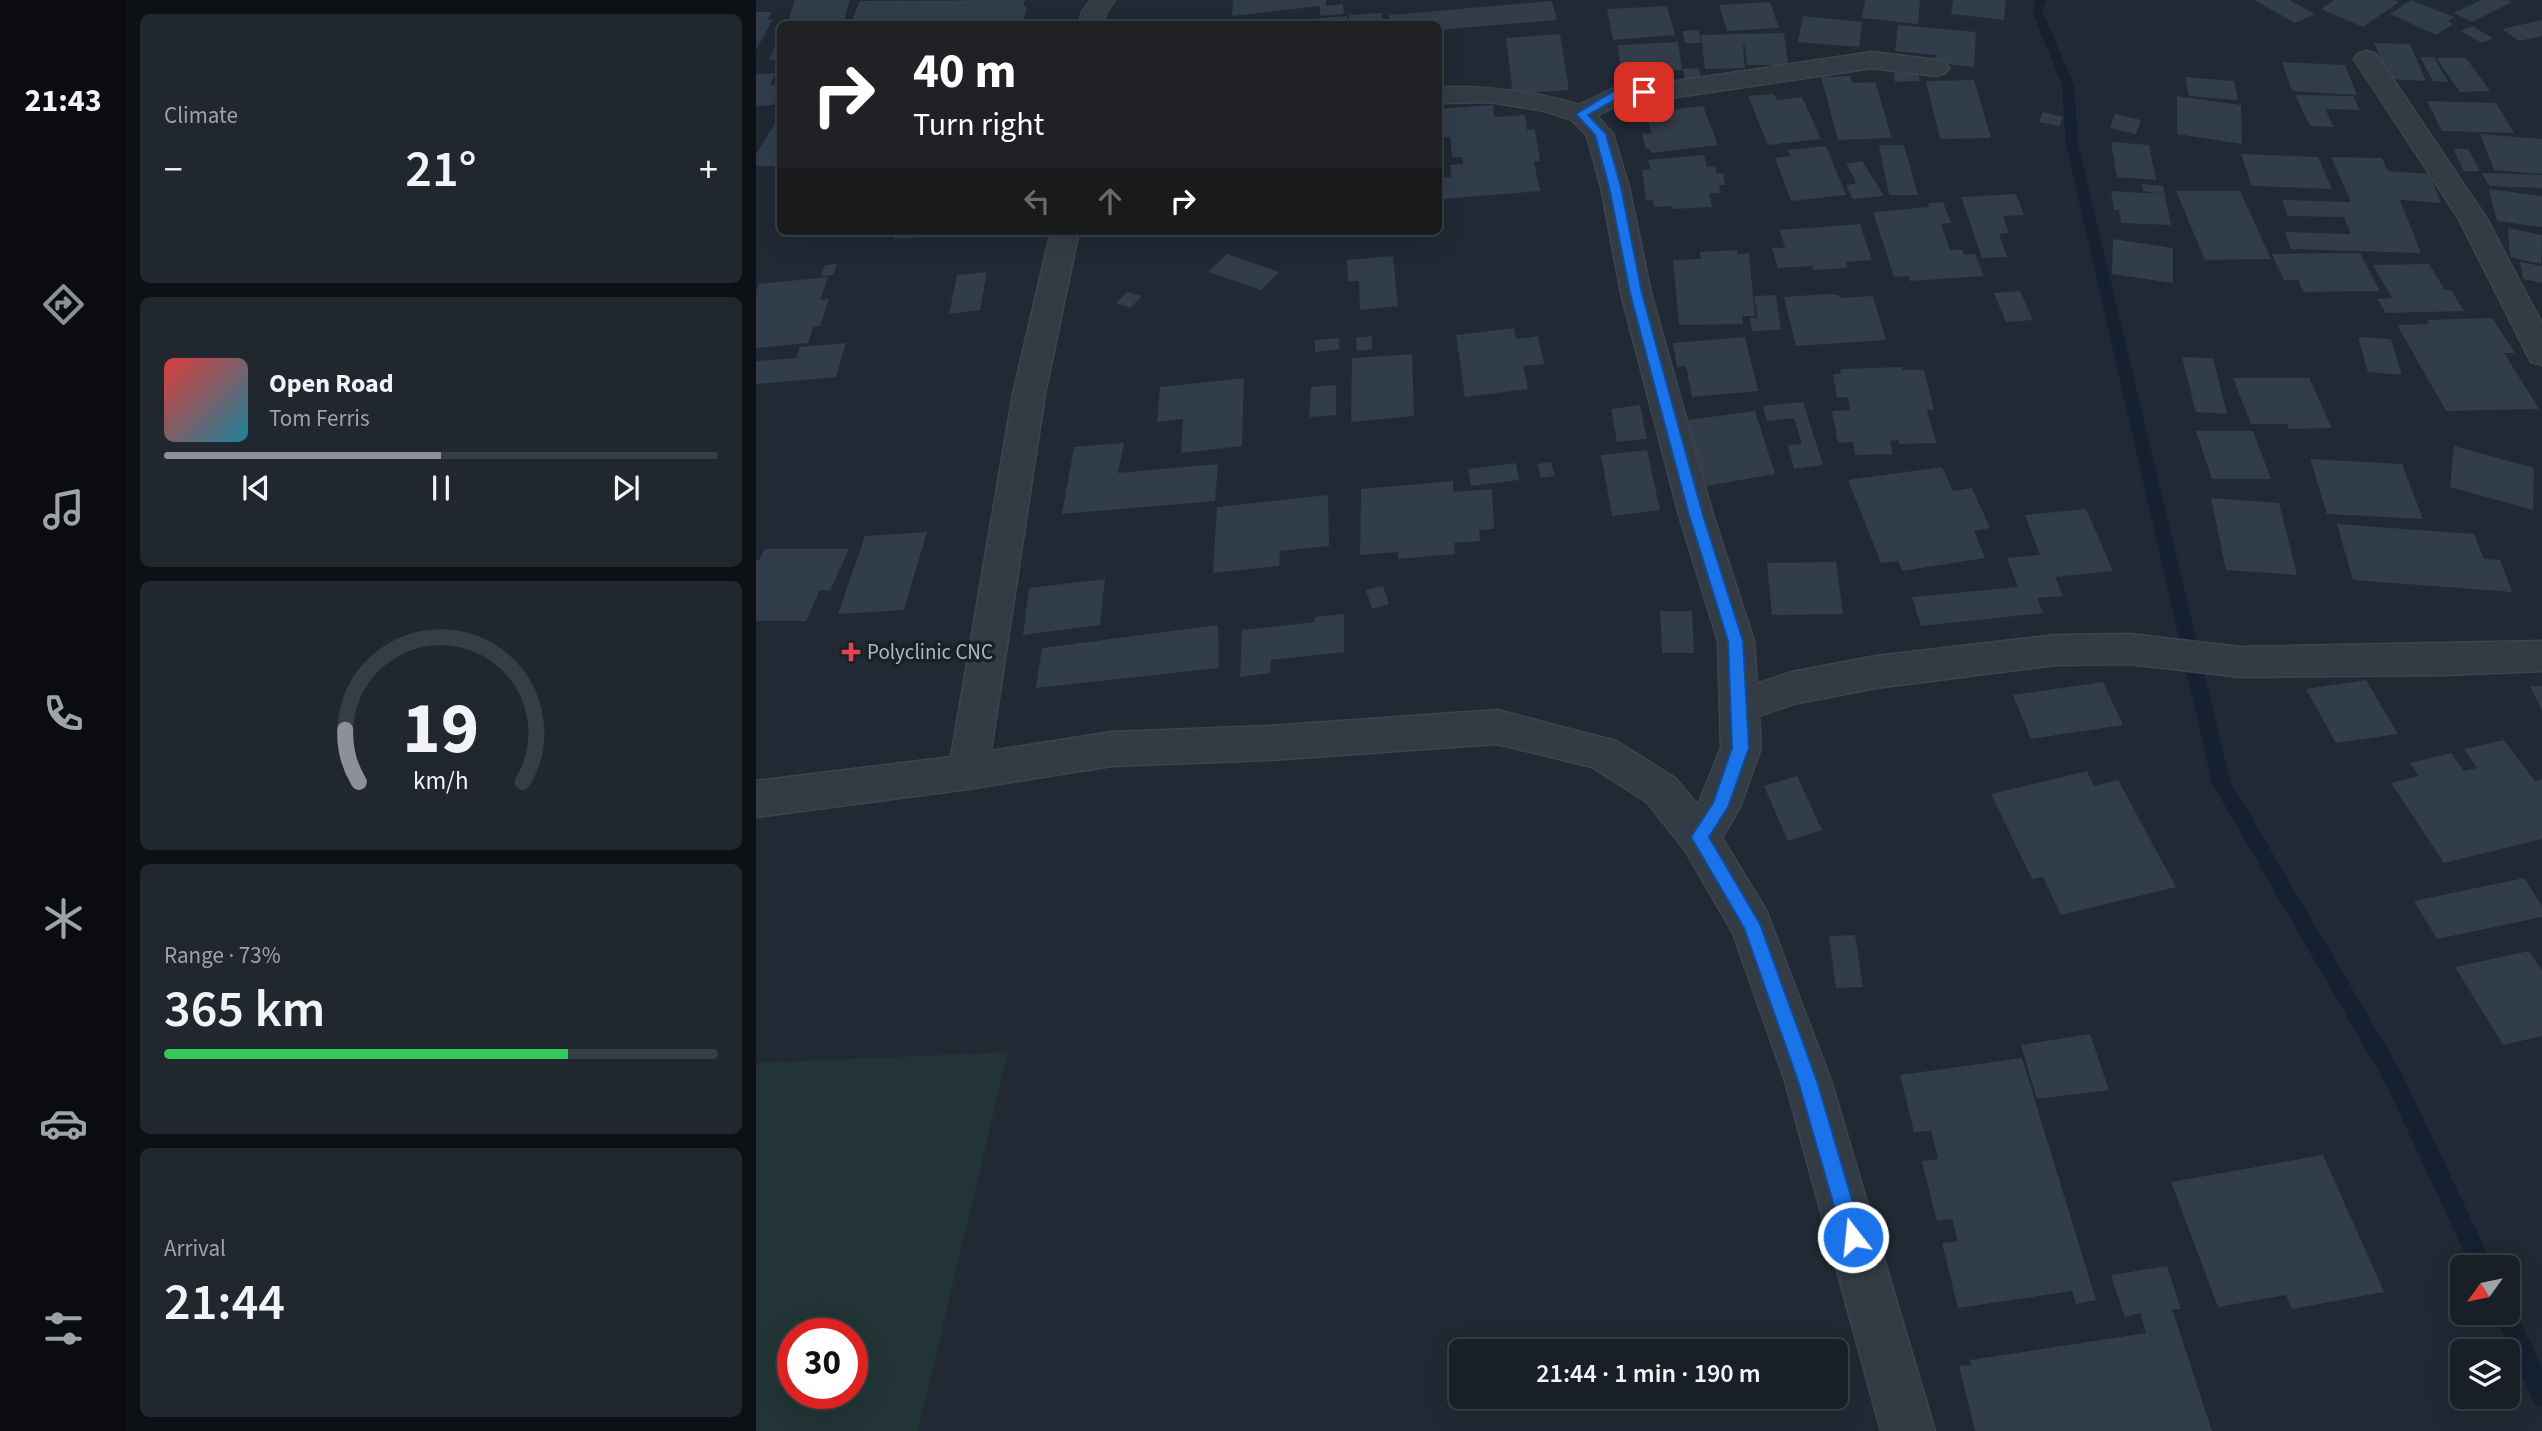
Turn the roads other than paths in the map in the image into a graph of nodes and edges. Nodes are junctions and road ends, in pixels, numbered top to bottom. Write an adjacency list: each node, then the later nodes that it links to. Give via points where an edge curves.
1 (1103, 0): 2 (street)
2 (1092, 21)
3 (2367, 59): 8 (street, via 2473,219)
4 (1936, 68): 6 (street, via 1872,60 1670,90 1618,93)
5 (1442, 95): 6 (street, via 1490,94)
6 (1581, 114): 10 (street, via 1600,134 1615,187 1636,293 1735,641)
7 (1064, 235): 11 (street, via 1030,394)
8 (2542, 354)
9 (2542, 656): 10 (street, via 2240,662 2130,649 2056,650 1876,672 1793,688)
10 (1739, 707): 13 (street, via 1741,748 1720,807)
11 (968, 772): 12 (street); 13 (street, via 1112,748 1269,743 1497,727 1602,754 1661,790)
12 (756, 799)
13 (1699, 837): 14 (street, via 1751,924 1808,1081)
14 (1908, 1431)

